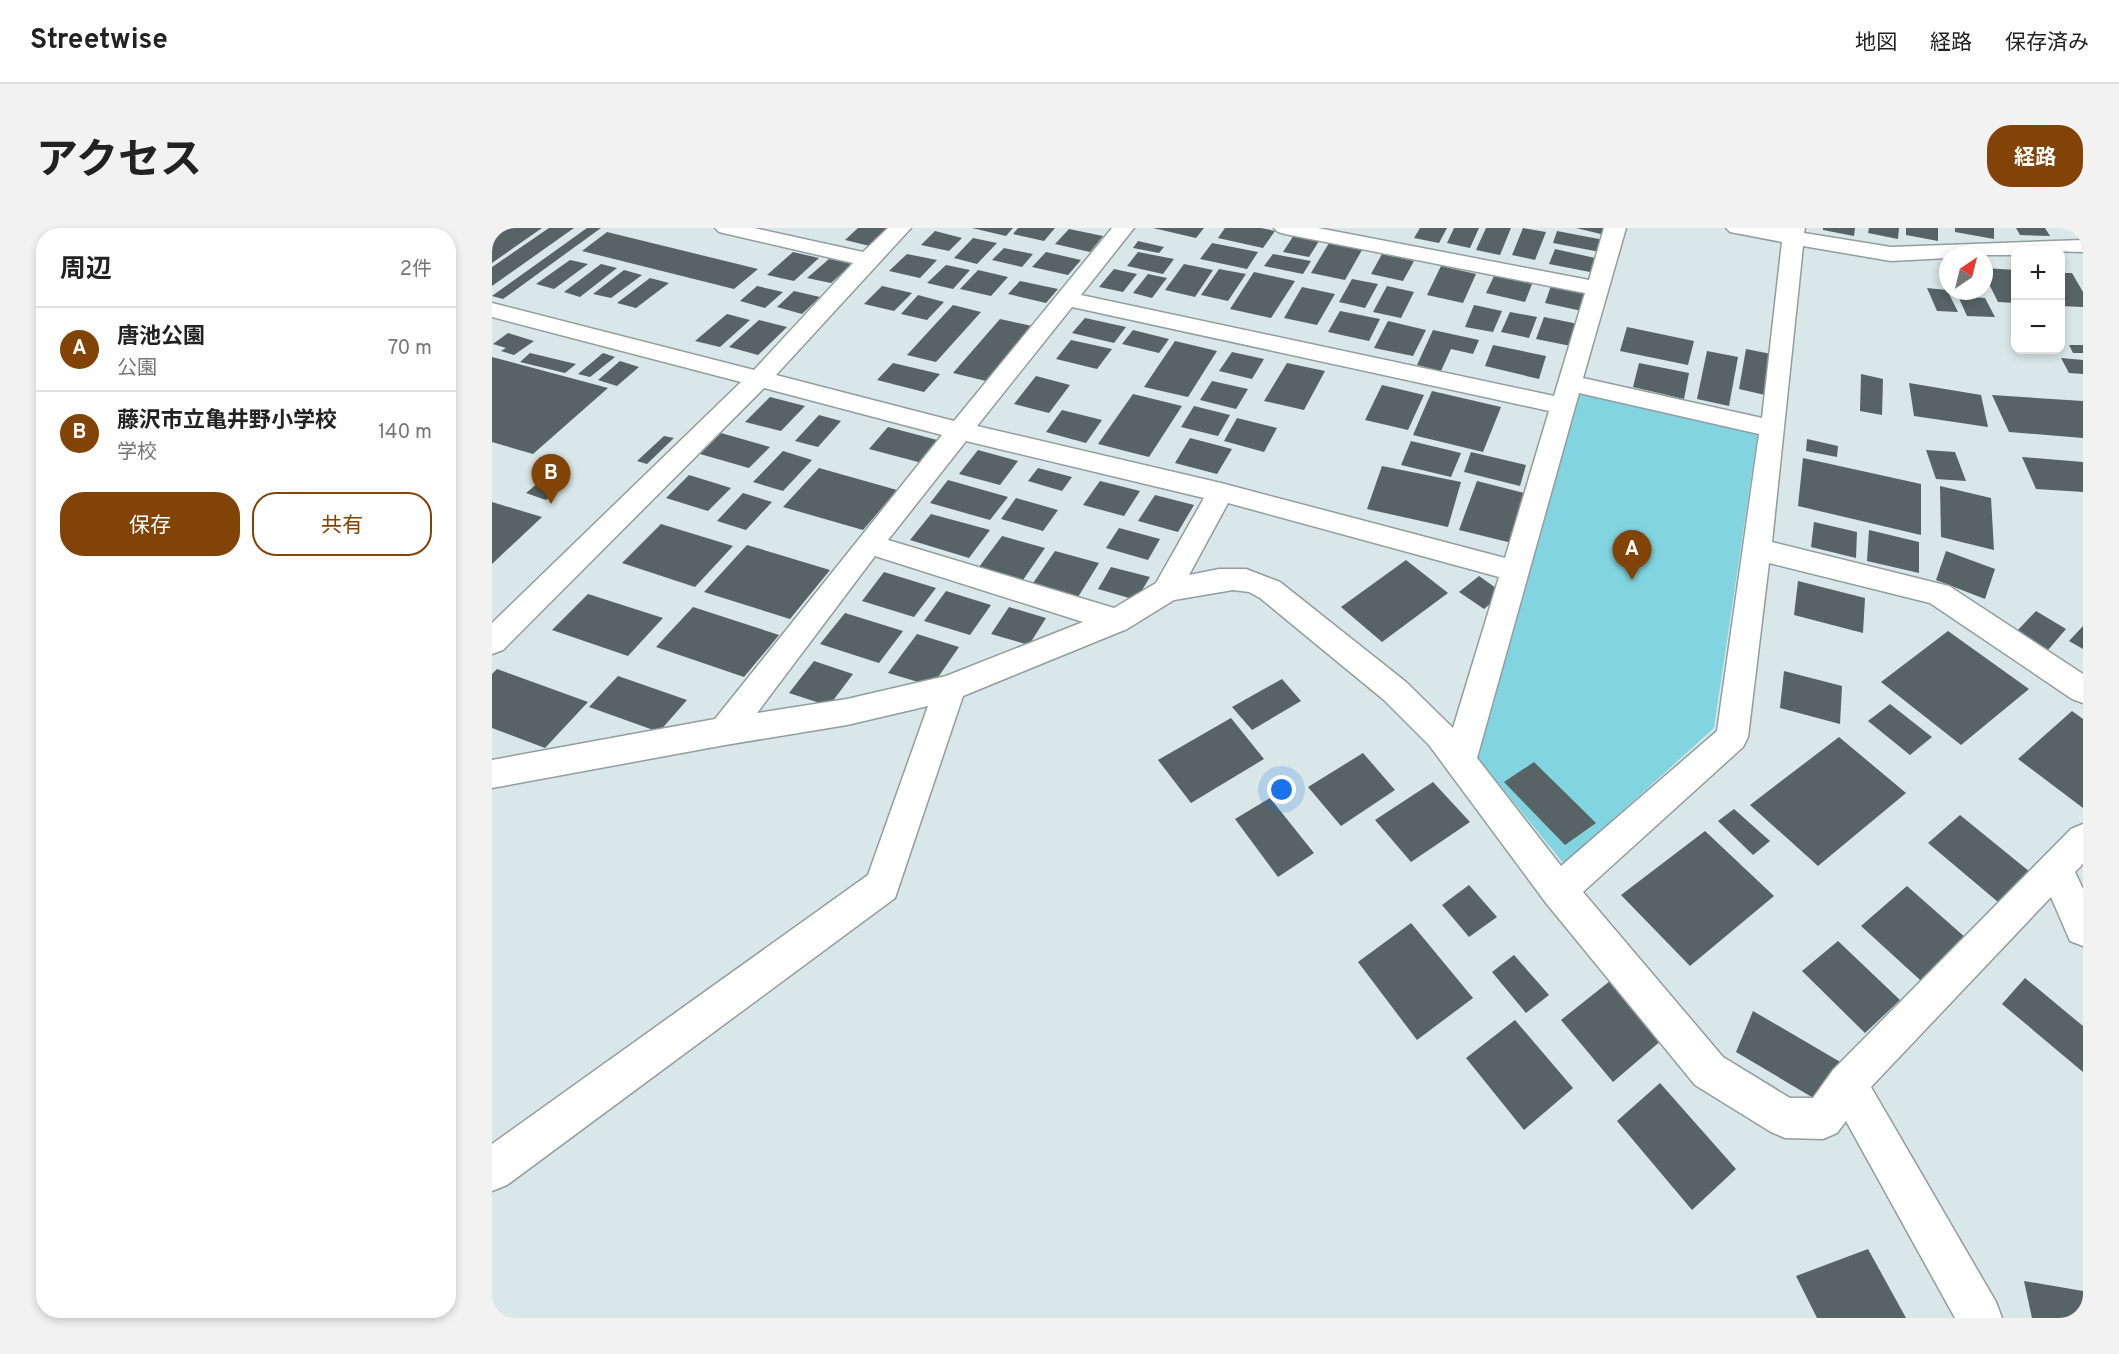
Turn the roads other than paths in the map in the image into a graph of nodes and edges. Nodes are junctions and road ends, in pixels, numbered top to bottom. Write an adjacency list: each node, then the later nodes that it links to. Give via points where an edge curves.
1 (726, 228): 9 (street)
2 (900, 228): 9 (street)
3 (1123, 228): 11 (street)
4 (1285, 228): 10 (street)
5 (1616, 228): 10 (street)
6 (1737, 228): 7 (street)
7 (1794, 233): 8 (street, via 1891,254); 15 (street)
8 (2083, 246)
9 (868, 260): 13 (street)
10 (1598, 289): 14 (street)
11 (1066, 299): 14 (street); 16 (street)
12 (492, 310): 13 (street)
13 (760, 378): 16 (street); 23 (street)
14 (1567, 394): 15 (street); 20 (street)
15 (1773, 429): 19 (street)
16 (960, 431): 17 (street); 18 (street)
17 (1221, 492): 20 (street); 21 (street)
18 (869, 544): 22 (street); 26 (street)
19 (1757, 549): 25 (street, via 1940,594); 31 (street, via 1732,737)
20 (1515, 571): 27 (street)
21 (1166, 591): 22 (street); 27 (street, via 1238,577 1256,581 1395,691)
22 (1117, 621): 24 (street)
23 (492, 642)
24 (950, 688): 26 (street, via 847,712); 34 (street, via 882,886)
25 (2083, 690)
26 (725, 731): 28 (street)
27 (1460, 759): 31 (street)
28 (492, 774)
29 (2083, 840): 30 (street)
30 (2056, 868): 32 (street); 33 (street)
31 (1559, 891): 33 (street, via 1709,1071 1785,1118 1823,1119)
32 (2083, 929)
33 (1847, 1084): 35 (street)
34 (492, 1170)
35 (1980, 1318)

